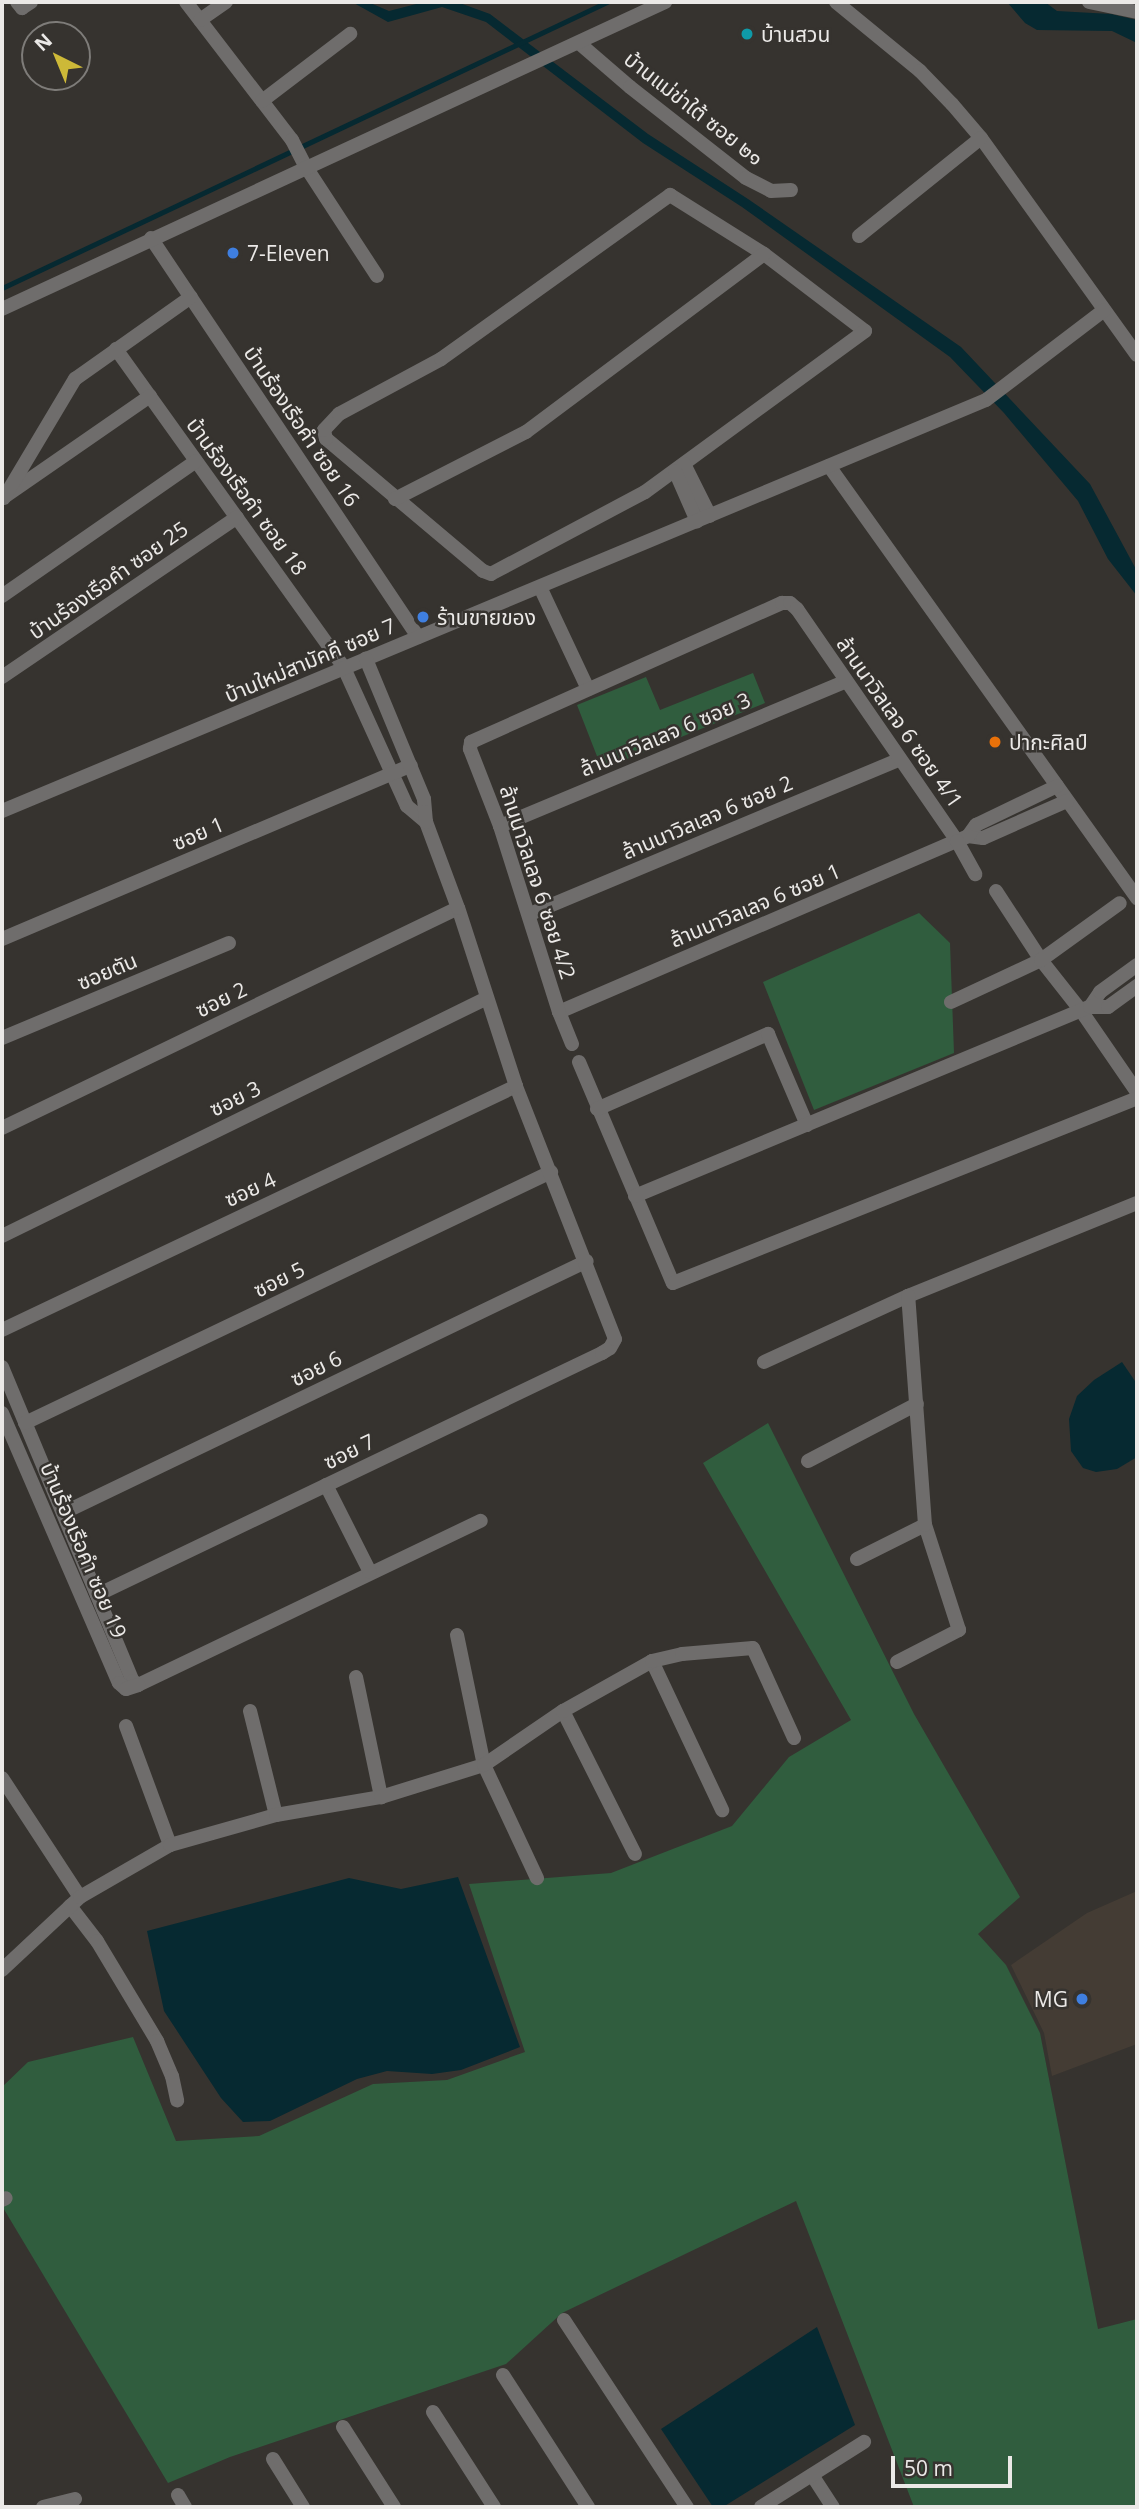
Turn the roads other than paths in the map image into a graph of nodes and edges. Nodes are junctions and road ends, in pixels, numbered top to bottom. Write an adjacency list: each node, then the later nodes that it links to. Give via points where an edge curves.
1 (17, 2): 2 (street, via 22,8)
2 (30, 2)
3 (186, 2): 9 (street)
4 (226, 2): 9 (street)
5 (665, 2): 11 (street)
6 (836, 2): 13 (street, via 920,71)
7 (1089, 2): 8 (street)
8 (1137, 12)
9 (200, 20): 12 (street)
10 (350, 34): 12 (street)
11 (579, 43): 14 (street); 15 (street, บ้านแม่ข่าใต้ ซอย ๒๑, via 746,178 771,191)
12 (262, 100): 14 (street)
13 (981, 138): 16 (street); 22 (street)
14 (306, 167): 17 (street); 19 (street)
15 (790, 190)
16 (859, 236)
17 (151, 238): 20 (street, บ้านร้องเรือคำ ซอย 16); 21 (street)
18 (764, 254): 27 (street, via 865,331); 30 (street, via 526,432); 30 (street, via 670,195 441,359 329,421 326,439)
19 (377, 276)
20 (191, 297): 23 (street); 35 (street, บ้านร้องเรือคำ ซอย 16)
21 (2, 309)
22 (1104, 310): 24 (street); 28 (street, บ้านใหม่สามัคคี ซอย 7, via 986,400)
23 (116, 349): 25 (street, บ้านร้องเรือคำ ซอย 18); 29 (street, via 75,379)
24 (1137, 355)
25 (150, 396): 26 (street, บ้านร้องเรือคำ ซอย 18); 29 (street)
26 (196, 461): 31 (street, บ้านร้องเรือคำ ซอย 18); 34 (street)
27 (679, 467): 30 (street, via 645,492 491,574); 32 (street)
28 (829, 467): 32 (street, บ้านใหม่สามัคคี ซอย 7); 44 (street)
29 (3, 498)
30 (395, 499)
31 (237, 517): 37 (street, บ้านร้องเรือคำ ซอย 18); 38 (street, บ้านร้องเรือคำ ซอย 25)
32 (704, 519): 33 (street, บ้านใหม่สามัคคี ซอย 7)
33 (540, 587): 35 (street, บ้านใหม่สามัคคี ซอย 7); 40 (street)
34 (2, 596)
35 (418, 638): 36 (street, บ้านใหม่สามัคคี ซอย 7)
36 (366, 659): 37 (street, บ้านใหม่สามัคคี ซอย 7); 42 (street)
37 (344, 668): 43 (street, บ้านร้องเรือคำ ซอย 18); 46 (street, บ้านใหม่สามัคคี ซอย 7)
38 (2, 677)
39 (846, 681): 40 (street, ล้านนาวิลเลจ 6 ซอย 4/1, via 797,609 782,603); 41 (street, ล้านนาวิลเลจ 6 ซอย 4/1); 48 (street, ล้านนาวิลเลจ 6 ซอย 3)
40 (588, 689): 48 (street, ล้านนาวิลเลจ 6 ซอย 4/2, via 471,742 470,750)
41 (900, 759): 49 (street, ล้านนาวิลเลจ 6 ซอย 4/1); 55 (street, ล้านนาวิลเลจ 6 ซอย 2)
42 (411, 765): 43 (street, ซอย 1); 47 (street, via 424,799)
43 (391, 774): 47 (street, บ้านร้องเรือคำ ซอย 18, via 407,806); 56 (street, ซอย 1)
44 (1057, 786): 45 (street); 49 (street, via 976,825)
45 (1068, 801): 49 (street, via 983,838); 52 (street)
46 (2, 811)
47 (426, 822): 54 (street)
48 (500, 826): 55 (street, ล้านนาวิลเลจ 6 ซอย 4/2)
49 (963, 839): 50 (street, ล้านนาวิลเลจ 6 ซอย 4/1); 64 (street, ล้านนาวิลเลจ 6 ซอย 1)
50 (975, 874)
51 (996, 891): 58 (street)
52 (1137, 898)
53 (1120, 903): 58 (street)
54 (458, 908): 61 (street); 73 (street, ซอย 2)
55 (530, 914): 64 (street, ล้านนาวิลเลจ 6 ซอย 4/2)
56 (2, 939)
57 (229, 943): 65 (street, ซอยตัน)
58 (1041, 960): 62 (street); 63 (street)
59 (1137, 965): 63 (street, via 1100,992)
60 (1137, 986): 63 (street, via 1108,1007)
61 (486, 998): 68 (street); 77 (street, ซอย 3)
62 (951, 1002)
63 (1086, 1010): 69 (street); 72 (street)
64 (559, 1012): 66 (street, ล้านนาวิลเลจ 6 ซอย 4/2)
65 (2, 1038)
66 (572, 1044)
67 (579, 1062): 71 (street)
68 (516, 1086): 74 (street); 80 (street, ซอย 4)
69 (1137, 1092)
70 (1137, 1098): 75 (street, via 674,1283)
71 (597, 1109): 72 (street, via 768,1034); 75 (street)
72 (807, 1125): 75 (street)
73 (2, 1128)
74 (551, 1172): 78 (street); 85 (street, ซอย 5)
75 (635, 1196)
76 (1137, 1203): 79 (street)
77 (2, 1236)
78 (587, 1261): 87 (street, ซอย 7, via 615,1339 610,1348); 88 (street, ซอย 6)
79 (908, 1296): 81 (street); 83 (street)
80 (2, 1330)
81 (764, 1362)
82 (2, 1367): 85 (street)
83 (918, 1404): 86 (street); 90 (street)
84 (2, 1413): 98 (street, บ้านร้องเรือคำ ซอย 19, via 119,1683 126,1689)
85 (25, 1423): 88 (street)
86 (808, 1461)
87 (327, 1485): 92 (street); 93 (street, ซอย 7)
88 (63, 1513): 93 (street)
89 (481, 1521): 92 (street)
90 (925, 1525): 91 (street); 96 (street, via 959,1630)
91 (857, 1559)
92 (370, 1572): 98 (street)
93 (97, 1595): 98 (street)
94 (457, 1635): 103 (street)
95 (652, 1661): 100 (street); 102 (street, via 753,1648); 106 (street)
96 (897, 1662)
97 (356, 1677): 105 (street)
98 (138, 1685)
99 (250, 1711): 107 (street)
100 (563, 1711): 103 (street); 109 (street)
101 (126, 1726): 108 (street)
102 (794, 1738)
103 (484, 1765): 105 (street); 110 (street)
104 (2, 1778): 111 (street)
105 (381, 1797): 107 (street)
106 (722, 1810)
107 (276, 1815): 108 (street)
108 (170, 1845): 111 (street)
109 (635, 1854)
110 (537, 1878)
111 (75, 1902): 112 (street); 113 (street, via 157,2041)
112 (2, 1970)
113 (177, 2100)
114 (564, 2320): 128 (street)
115 (503, 2375): 127 (street)
116 (433, 2412): 126 (street)
117 (343, 2427): 125 (street)
118 (864, 2442): 120 (street)
119 (273, 2459): 124 (street)
120 (812, 2475): 122 (street); 129 (street)
121 (75, 2499): 123 (street)
122 (770, 2505)
123 (43, 2507)
124 (303, 2507)
125 (394, 2507)
126 (494, 2507)
127 (588, 2507)
128 (687, 2507)
129 (833, 2507)

